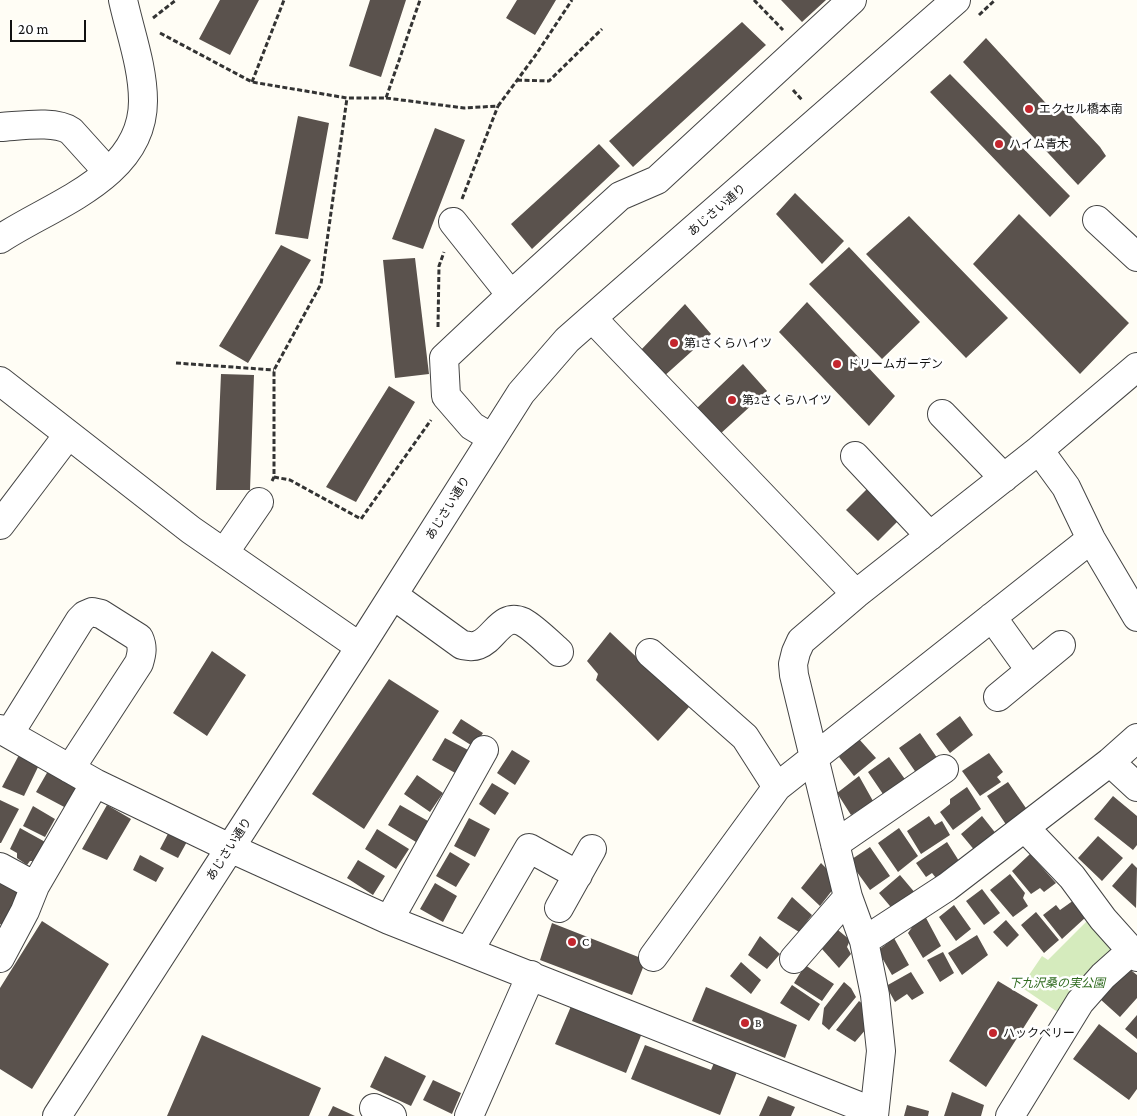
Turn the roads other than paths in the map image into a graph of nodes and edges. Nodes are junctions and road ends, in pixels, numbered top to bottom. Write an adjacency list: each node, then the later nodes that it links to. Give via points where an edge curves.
1 (852, 0): 10 (street, via 657,180 620,196)
2 (967, 8): 11 (street, あじさい通り)
3 (132, 13): 5 (street, via 140,76 141,122 126,154)
4 (0, 127): 5 (street, via 56,125 66,128)
5 (108, 172): 8 (street, via 91,185)
6 (1097, 220): 9 (street)
7 (453, 222): 10 (street)
8 (1, 235)
9 (1137, 258)
10 (511, 295): 16 (street, via 444,358 446,396 472,426)
11 (592, 318): 16 (street, あじさい通り, via 567,340 521,393); 25 (street)
12 (1137, 367): 17 (street)
13 (0, 381): 15 (street)
14 (942, 414): 19 (street)
15 (68, 434): 21 (street); 24 (street)
16 (492, 438): 26 (street, あじさい通り)
17 (1039, 450): 19 (street); 23 (street, via 1066,487)
18 (854, 456): 22 (street)
19 (1004, 478): 22 (street)
20 (259, 502): 24 (street)
21 (0, 525)
22 (930, 536): 25 (street)
23 (1091, 539): 27 (street); 28 (street)
24 (224, 553): 30 (street)
25 (856, 594): 38 (street, via 801,641 796,652 794,675)
26 (393, 595): 30 (street, あじさい通り); 31 (street, via 462,645 476,646 508,620 516,620 524,622)
27 (992, 617): 33 (street); 38 (street)
28 (1137, 617)
29 (1061, 645): 33 (street)
30 (360, 647): 47 (street, あじさい通り)
31 (559, 652)
32 (650, 653): 43 (street, via 745,737)
33 (1030, 670): 34 (street)
34 (998, 697)
35 (4, 731): 40 (street); 40 (street, via 80,620 92,612 101,614 138,638 143,653)
36 (1137, 738): 39 (street)
37 (484, 750): 54 (street)
38 (815, 757): 43 (street); 46 (street)
39 (1110, 762): 44 (street); 45 (street)
40 (70, 769): 42 (street)
41 (944, 769): 46 (street)
42 (95, 783): 47 (street); 51 (street)
43 (777, 787): 58 (street)
44 (1137, 787)
45 (1025, 828): 55 (street, via 947,887); 57 (street, via 1072,877)
46 (835, 844): 52 (street)
47 (230, 848): 54 (street); 63 (street, あじさい通り)
48 (592, 849): 50 (street)
49 (0, 867): 51 (street)
50 (578, 875): 53 (street); 56 (street, via 519,842)
51 (35, 886): 59 (street)
52 (848, 897): 55 (street); 60 (street)
53 (559, 908)
54 (389, 920): 56 (street)
55 (864, 941): 62 (street, via 875,995 881,1051)
56 (468, 951): 61 (street)
57 (1134, 954): 65 (street, via 1103,976 1080,1002)
58 (653, 957)
59 (0, 958)
60 (794, 959)
61 (531, 975): 62 (street); 64 (street)
62 (874, 1114)
63 (57, 1116)
64 (468, 1116)
65 (1010, 1116)

